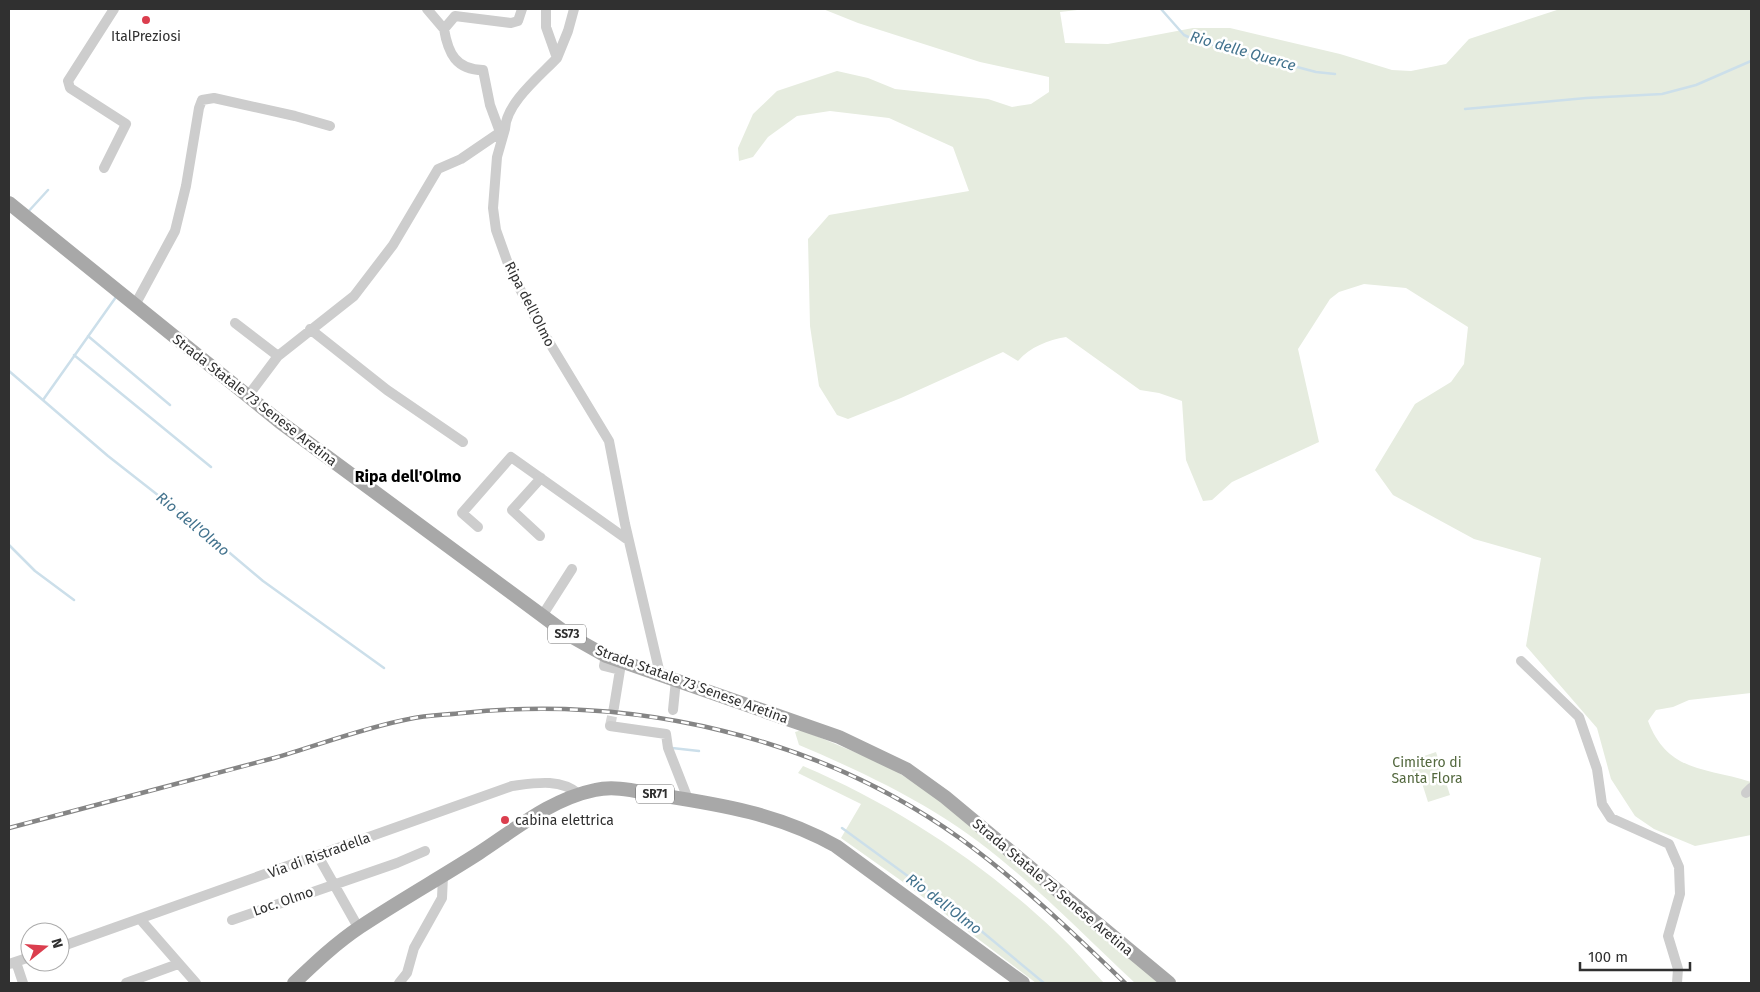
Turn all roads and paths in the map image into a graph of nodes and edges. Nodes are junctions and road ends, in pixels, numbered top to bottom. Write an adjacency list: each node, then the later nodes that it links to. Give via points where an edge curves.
1 (114, 9): 10 (street, via 68,81 70,88 126,124)
2 (427, 9): 6 (street)
3 (522, 9): 6 (street, via 518,21 511,23 455,16)
4 (546, 9): 7 (street, via 546,27)
5 (574, 9): 7 (street)
6 (444, 29): 9 (street, via 453,59 464,67 483,70 490,105)
7 (557, 58): 9 (street, Ripa dell'Olmo, via 515,104)
8 (330, 126): 12 (street, via 214,98 202,100 175,231)
9 (503, 131): 14 (street, via 461,159 438,169 393,246 354,296); 21 (street, Ripa dell'Olmo, via 497,157 493,208 496,230 511,272 540,327 609,441)
10 (104, 168)
11 (9, 203): 12 (main road, Strada Statale 73 Senese Aretina / SS73, via 31,217)
12 (135, 305): 16 (main road, Strada Statale 73 Senese Aretina / SS73)
13 (235, 323): 15 (street)
14 (310, 329): 15 (street); 17 (street, via 387,390)
15 (278, 356): 16 (street)
16 (248, 396): 23 (main road, Strada Statale 73 Senese Aretina / SS73)
17 (463, 442)
18 (541, 478): 19 (street, via 511,457 462,514); 20 (street, via 512,510); 21 (street)
19 (478, 527)
20 (540, 536)
21 (628, 540): 26 (street, Ripa dell'Olmo)
22 (572, 569): 23 (street)
23 (542, 616): 24 (main road, Strada Statale 73 Senese Aretina / SS73)
24 (606, 656): 26 (main road, Strada Statale 73 Senese Aretina / SS73); 28 (street, via 604,666 620,670)
25 (1521, 661): 50 (street, via 1579,718 1597,769 1602,804 1611,818 1669,844 1679,866 1680,894 1668,936 1678,969)
26 (660, 674): 27 (main road, Strada Statale 73 Senese Aretina / SS73)
27 (676, 680): 29 (street); 49 (main road, Strada Statale 73 Senese Aretina / SS73, via 839,737 906,768)
28 (614, 706)
29 (673, 710)
30 (610, 726): 32 (street, via 666,734 668,748)
31 (579, 794): 32 (main road, SR71, via 597,789 620,789); 34 (street, Via di Ristradella, via 572,788 546,782 512,786); 35 (main road, SR71, via 548,807)
32 (688, 799): 48 (main road, SR71, via 724,804 811,832 844,852)
33 (425, 852): 36 (street, Loc. Olmo, via 398,864)
34 (318, 856): 36 (street); 37 (street, Via di Ristradella)
35 (443, 876): 39 (main road, SR71); 47 (street, via 442,898 414,948 408,973)
36 (335, 883): 38 (street, Loc. Olmo); 39 (street)
37 (140, 919): 40 (street, Via di Ristradella); 42 (street)
38 (232, 920)
39 (358, 927): 46 (main road, SR71)
40 (70, 943)
41 (12, 963): 43 (street)
42 (178, 964): 44 (street); 45 (street)
43 (23, 983)
44 (126, 983)
45 (196, 983)
46 (294, 983)
47 (399, 983)
48 (1023, 983)
49 (1169, 983)
50 (1677, 983)

